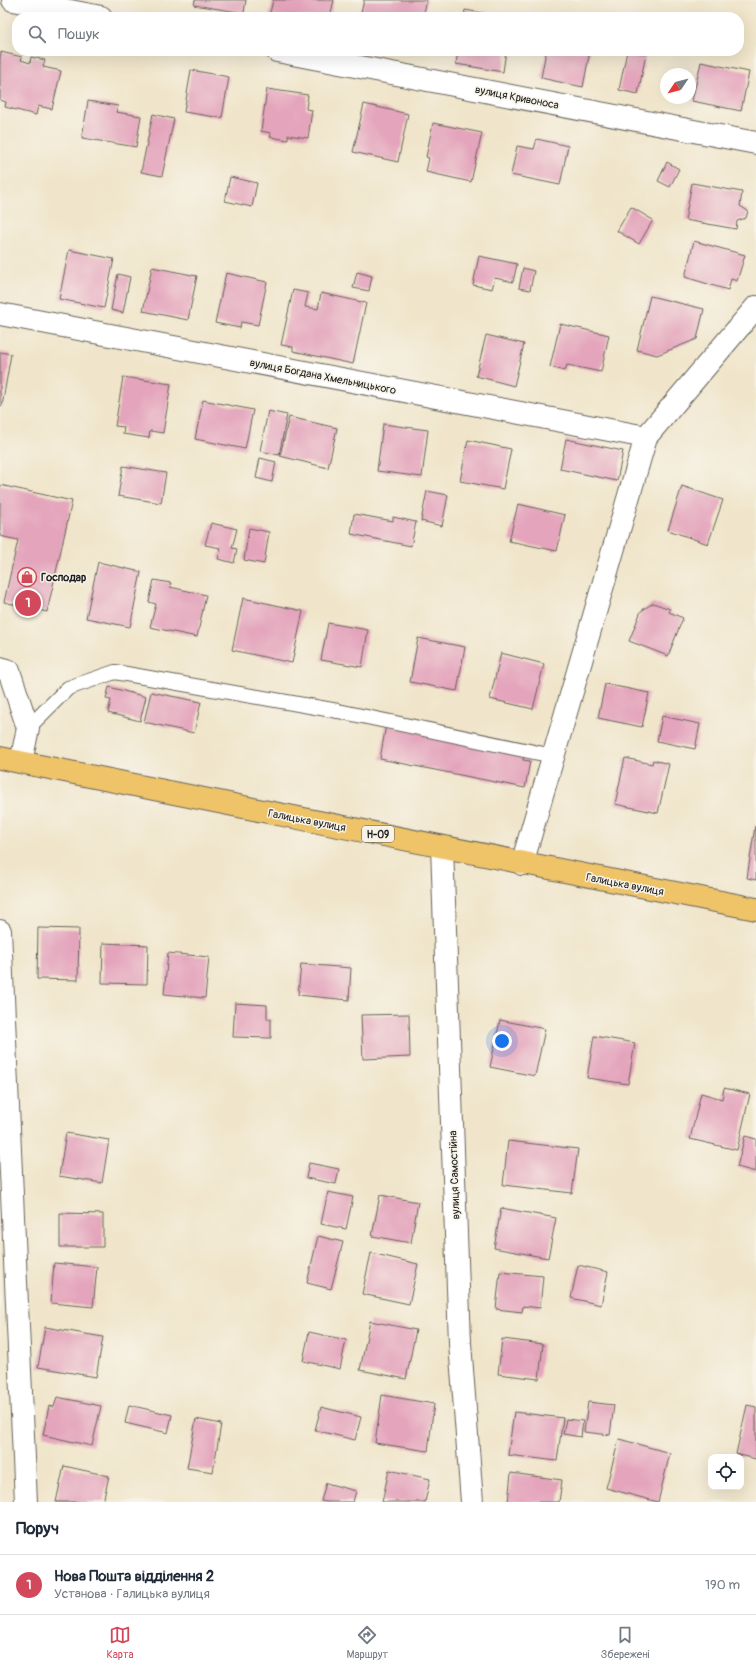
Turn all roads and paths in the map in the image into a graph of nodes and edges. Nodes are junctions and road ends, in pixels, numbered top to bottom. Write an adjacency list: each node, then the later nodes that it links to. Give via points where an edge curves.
1 (13, 0): 2 (street)
2 (75, 12)
3 (303, 56): 4 (street, вулиця Кривоноса)
4 (756, 143)
5 (756, 307): 7 (street)
6 (0, 314): 7 (street, вулиця Богдана Хмельницького)
7 (646, 437): 10 (street)
8 (0, 668): 9 (street, via 9,671)
9 (28, 728): 10 (lane, via 68,688 115,672 338,711); 11 (street)
10 (553, 756): 13 (street)
11 (10, 760): 12 (main road, Галицька вулиця / Н-09)
12 (442, 847): 13 (main road, Галицька вулиця / Н-09); 17 (street, вулиця Самостійна, via 460,1344)
13 (522, 864): 14 (main road, Галицька вулиця / Н-09)
14 (756, 909)
15 (0, 931): 16 (street)
16 (26, 1502)
17 (472, 1502)

